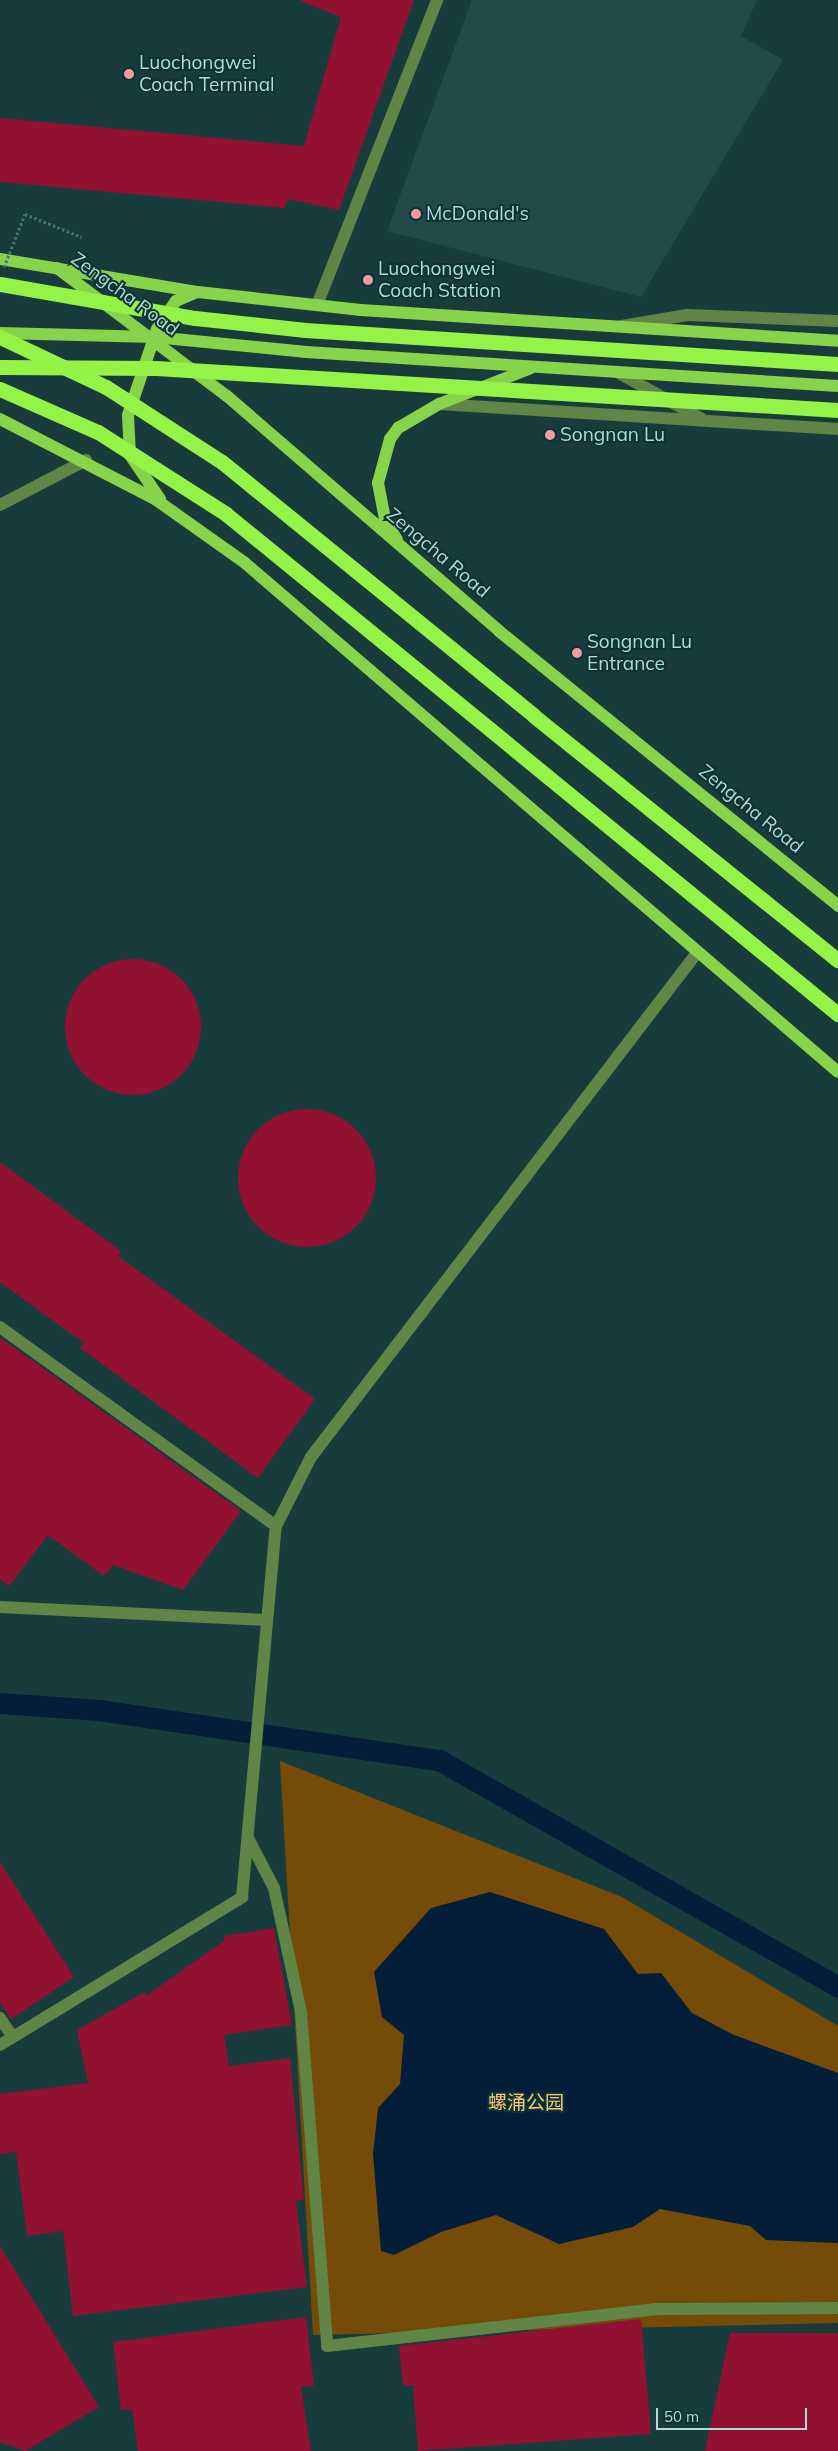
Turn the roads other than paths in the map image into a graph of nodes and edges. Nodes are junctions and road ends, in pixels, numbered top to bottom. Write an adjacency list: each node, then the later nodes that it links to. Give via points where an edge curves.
1 (437, 0): 6 (street)
2 (0, 259): 3 (main road, Zengcha Road)
3 (57, 268): 5 (main road); 11 (main road, Zengcha Road)
4 (0, 284): 13 (highway, bridge, via 272,327)
5 (198, 292): 6 (main road); 11 (main road, via 176,301)
6 (317, 305): 8 (main road)
7 (838, 321): 8 (street, via 688,315)
8 (613, 328): 12 (main road)
9 (0, 333): 11 (main road)
10 (0, 337): 30 (highway, bridge, via 106,387 222,462)
11 (154, 337): 15 (main road); 26 (main road, via 133,396 126,444); 27 (main road, Zengcha Road)
12 (838, 341)
13 (838, 364)
14 (0, 367): 20 (highway, bridge, via 205,370)
15 (534, 368): 16 (main road); 19 (main road)
16 (617, 372): 17 (main road); 22 (street)
17 (838, 386)
18 (0, 389): 31 (highway, bridge, via 98,432 226,514)
19 (439, 404): 22 (street); 27 (main road, via 398,428 383,452 378,468 380,500)
20 (838, 410)
21 (0, 419): 24 (main road)
22 (705, 421): 23 (street)
23 (838, 429)
24 (86, 460): 25 (street); 26 (main road)
25 (0, 505)
26 (164, 505): 29 (main road, via 304,612)
27 (401, 548): 28 (main road, Zengcha Road)
28 (838, 906)
29 (696, 954): 32 (main road); 34 (street, via 311,1456)
30 (838, 960)
31 (838, 1014)
32 (838, 1072)
33 (0, 1326): 34 (street)
34 (276, 1526): 36 (street)
35 (0, 1607): 36 (street)
36 (265, 1620): 37 (street)
37 (248, 1838): 39 (street, via 242,1897); 41 (street, via 274,1888 301,2012 327,2346 655,2309)
38 (0, 2018): 39 (street)
39 (13, 2036): 40 (street)
40 (0, 2044)
41 (838, 2308)

